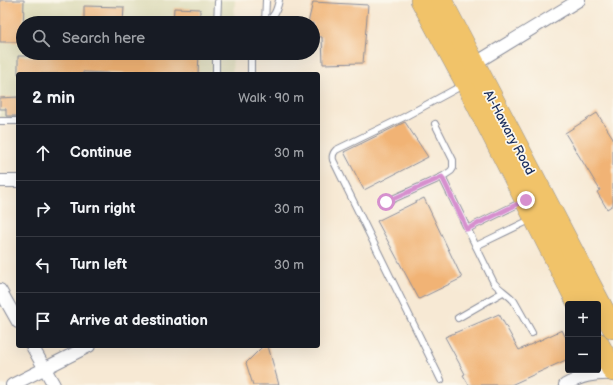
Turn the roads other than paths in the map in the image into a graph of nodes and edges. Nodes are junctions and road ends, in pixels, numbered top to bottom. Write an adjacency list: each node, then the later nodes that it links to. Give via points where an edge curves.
1 (266, 0): 8 (lane)
2 (280, 0): 9 (lane)
3 (421, 0): 15 (highway, Al-Hawary Road)
4 (441, 0): 12 (highway, Al-Hawary Road)
5 (579, 0): 12 (street)
6 (218, 2): 7 (lane)
7 (217, 16)
8 (265, 16)
9 (274, 16)
10 (216, 60): 13 (lane)
11 (251, 60): 14 (lane)
12 (474, 64): 31 (highway, Al-Hawary Road)
13 (216, 72)
14 (251, 72)
15 (466, 83): 23 (highway, Al-Hawary Road); 40 (lane, via 336,150 332,157)
16 (0, 121): 17 (lane)
17 (16, 122)
18 (435, 124): 19 (lane, via 454,164 451,171)
19 (442, 177): 22 (lane); 24 (lane)
20 (0, 181): 21 (street)
21 (16, 181)
22 (386, 202)
23 (530, 209): 24 (lane); 25 (lane); 28 (highway, Al-Hawary Road)
24 (467, 229): 25 (lane)
25 (476, 246): 27 (lane, via 494,283)
26 (0, 290): 29 (street)
27 (503, 292): 30 (lane); 32 (lane, via 514,301)
28 (576, 301)
29 (16, 318)
30 (458, 318)
31 (612, 326)
32 (532, 333)
33 (33, 348): 36 (street)
34 (85, 348): 36 (street)
35 (601, 349): 37 (highway)
36 (44, 369): 41 (street); 42 (street)
37 (613, 371)
38 (581, 374): 39 (street); 43 (street)
39 (613, 374)
40 (441, 380)
41 (12, 385)
42 (54, 385)
43 (565, 385)

